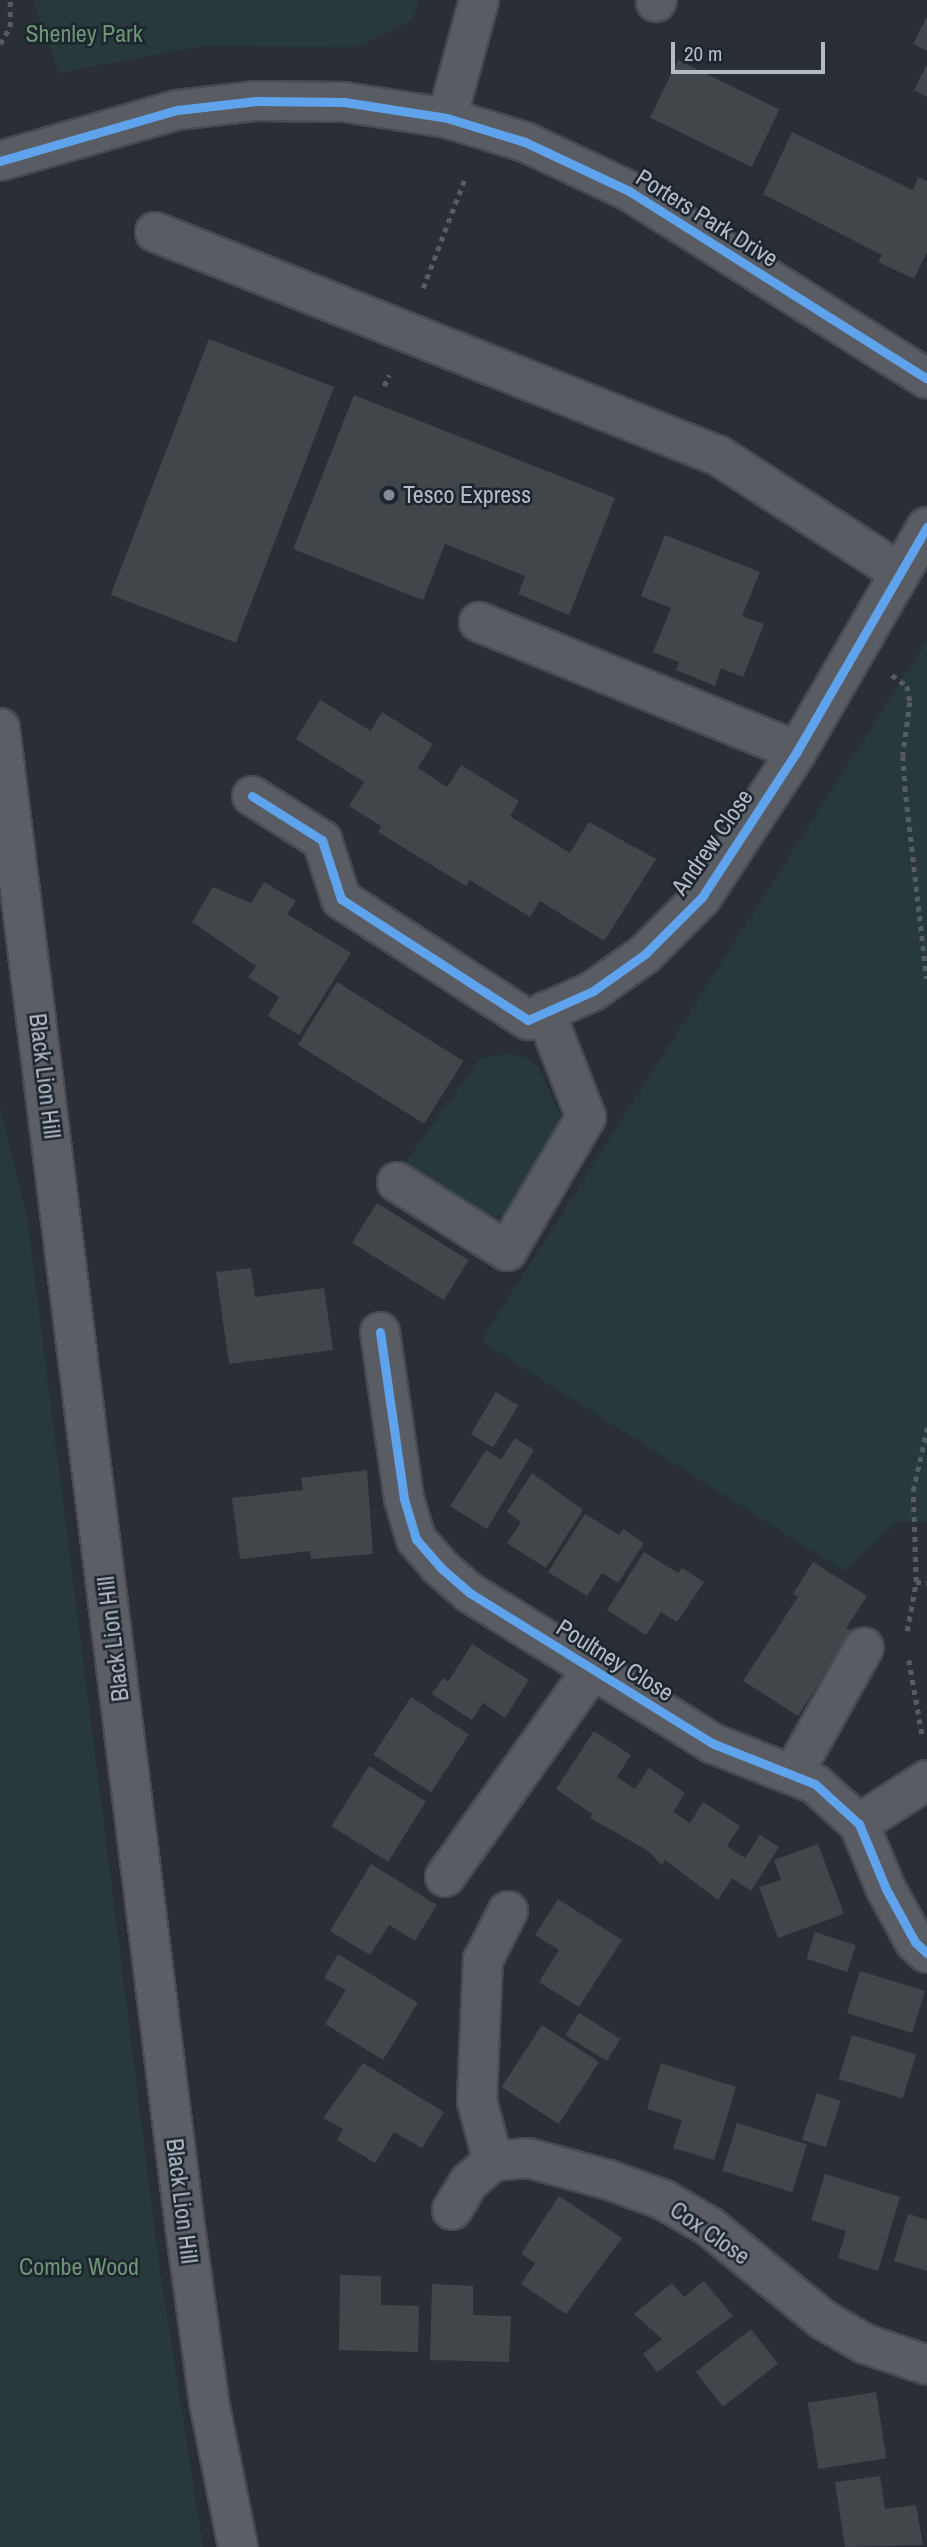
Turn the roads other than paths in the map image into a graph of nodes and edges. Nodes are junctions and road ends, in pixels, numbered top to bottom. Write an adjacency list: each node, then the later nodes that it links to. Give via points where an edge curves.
1 (479, 0): 2 (street)
2 (447, 118): 3 (street, Porters Park Drive, via 344,102 256,101 177,110); 5 (street, Porters Park Drive, via 525,142 629,191)
3 (0, 161)
4 (155, 233): 7 (street, via 719,456)
5 (927, 379)
6 (927, 527): 7 (street, Andrew Close)
7 (899, 572): 10 (street, Andrew Close)
8 (479, 622): 10 (street)
9 (0, 728): 26 (main road, Black Lion Hill, via 184,2226 209,2402)
10 (797, 751): 12 (street, Andrew Close, via 702,897 645,954 593,991)
11 (252, 796): 12 (street, Andrew Close, via 322,840 341,899 528,1020)
12 (545, 1012): 13 (street, via 586,1117 507,1251)
13 (397, 1182)
14 (380, 1332): 16 (street, Poultney Close, via 404,1499 416,1539 470,1593)
15 (864, 1647): 17 (street)
16 (593, 1669): 17 (street, Poultney Close, via 714,1744); 20 (street)
17 (793, 1774): 19 (street, Poultney Close, via 815,1784)
18 (927, 1780): 19 (street)
19 (859, 1824): 22 (street, Poultney Close, via 886,1889 915,1942)
20 (445, 1877)
21 (508, 1911): 23 (street, via 483,1960 477,2101)
22 (927, 1953)
23 (493, 2161): 24 (street, via 469,2182); 25 (street, Cox Close, via 528,2158 664,2200 710,2227 822,2319 865,2344)
24 (453, 2210)
25 (927, 2365)
26 (239, 2547)

